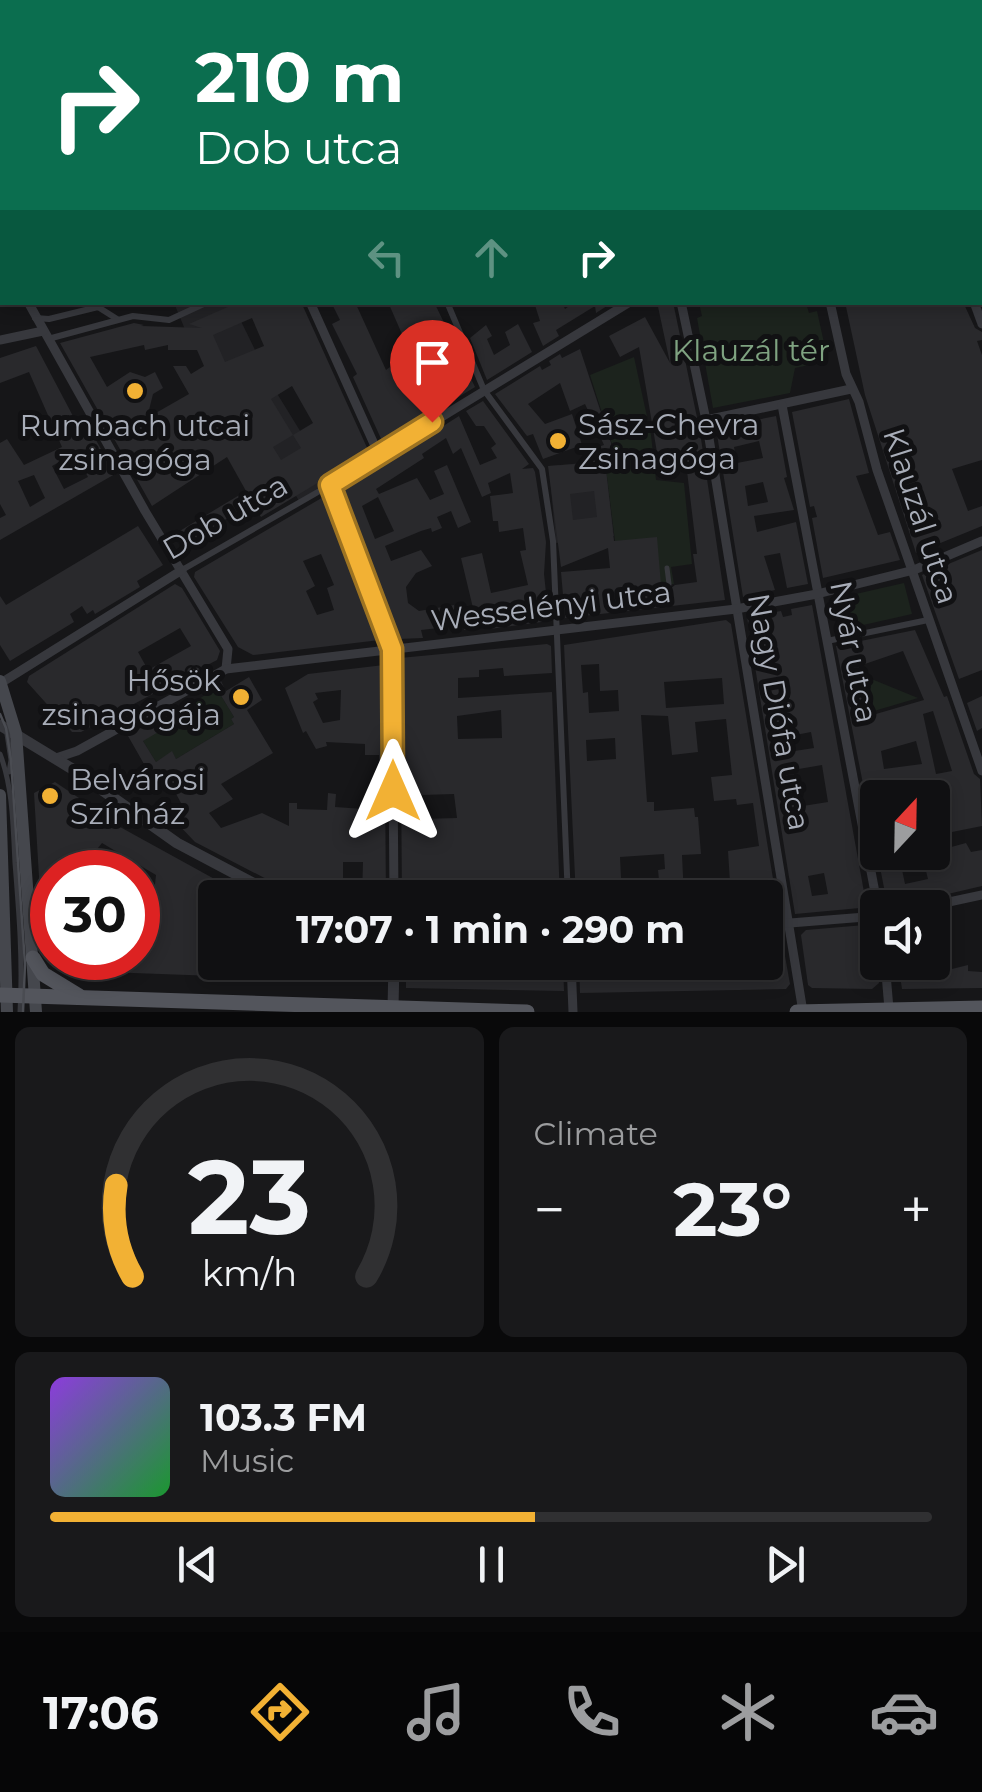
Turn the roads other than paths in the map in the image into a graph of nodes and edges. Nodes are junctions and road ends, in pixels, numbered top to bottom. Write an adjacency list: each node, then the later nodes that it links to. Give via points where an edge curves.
1 (29, 305): 8 (street)
2 (201, 305): 9 (street, via 168,320)
3 (311, 305): 16 (street)
4 (448, 305): 12 (street)
5 (625, 305): 12 (street, Dob utca)
6 (681, 305): 15 (street)
7 (831, 305): 13 (street)
8 (35, 318): 9 (street, via 98,307); 10 (street)
9 (118, 320): 10 (street)
10 (45, 335): 11 (street); 20 (street)
11 (0, 340)
12 (484, 390): 16 (street, Dob utca); 26 (street, via 542,469)
13 (852, 390): 14 (street); 21 (street, Klauzál utca)
14 (782, 405): 15 (street); 23 (street, Nyár utca)
15 (706, 420): 24 (street, Nagy Diófa utca)
16 (379, 455): 17 (street, Dob utca)
17 (330, 485): 20 (street, Dob utca); 28 (street)
18 (982, 540): 21 (street, Wesselényi utca)
19 (666, 568): 22 (lane)
20 (182, 570): 29 (street, via 228,649); 30 (street, Dob utca)
21 (914, 570): 23 (street, Wesselényi utca); 25 (street, Klauzál utca)
22 (669, 584)
23 (817, 594): 24 (street, Wesselényi utca); 27 (street, Nyár utca)
24 (736, 609): 26 (street, Wesselényi utca, via 672,612); 48 (street, Nagy Diófa utca)
25 (928, 620): 27 (street); 37 (street, Klauzál utca)
26 (556, 632): 28 (street, Wesselényi utca); 42 (street)
27 (826, 641): 43 (street, Nyár utca)
28 (392, 649): 29 (street, Wesselényi utca); 41 (street)
29 (226, 669): 33 (street, Wesselényi utca)
30 (1, 682): 32 (main road)
31 (0, 714): 32 (lane)
32 (7, 729): 35 (street); 38 (lane); 49 (main road)
33 (78, 751): 35 (street, Wesselényi utca); 36 (street)
34 (0, 754): 38 (lane)
35 (56, 758): 36 (street)
36 (74, 770): 40 (street)
37 (982, 771)
38 (8, 775): 56 (lane, via 22,953)
39 (0, 796): 56 (main road)
40 (256, 880)
41 (394, 880)
42 (567, 880)
43 (874, 890)
44 (982, 894): 45 (street)
45 (950, 901)
46 (860, 918): 48 (street)
47 (783, 924): 48 (street)
48 (789, 924): 64 (street, Nagy Diófa utca)
49 (30, 932)
50 (30, 967): 56 (main road)
51 (54, 980): 55 (main road)
52 (394, 980): 57 (street)
53 (572, 980): 63 (street)
54 (886, 980): 60 (street)
55 (82, 998): 56 (main road); 59 (main road)
56 (18, 1002)
57 (393, 1008): 59 (main road); 62 (main road)
58 (982, 1008): 60 (main road)
59 (340, 1009)
60 (890, 1009): 61 (main road)
61 (842, 1011): 64 (main road)
62 (528, 1012)
63 (573, 1012)
64 (800, 1012)

